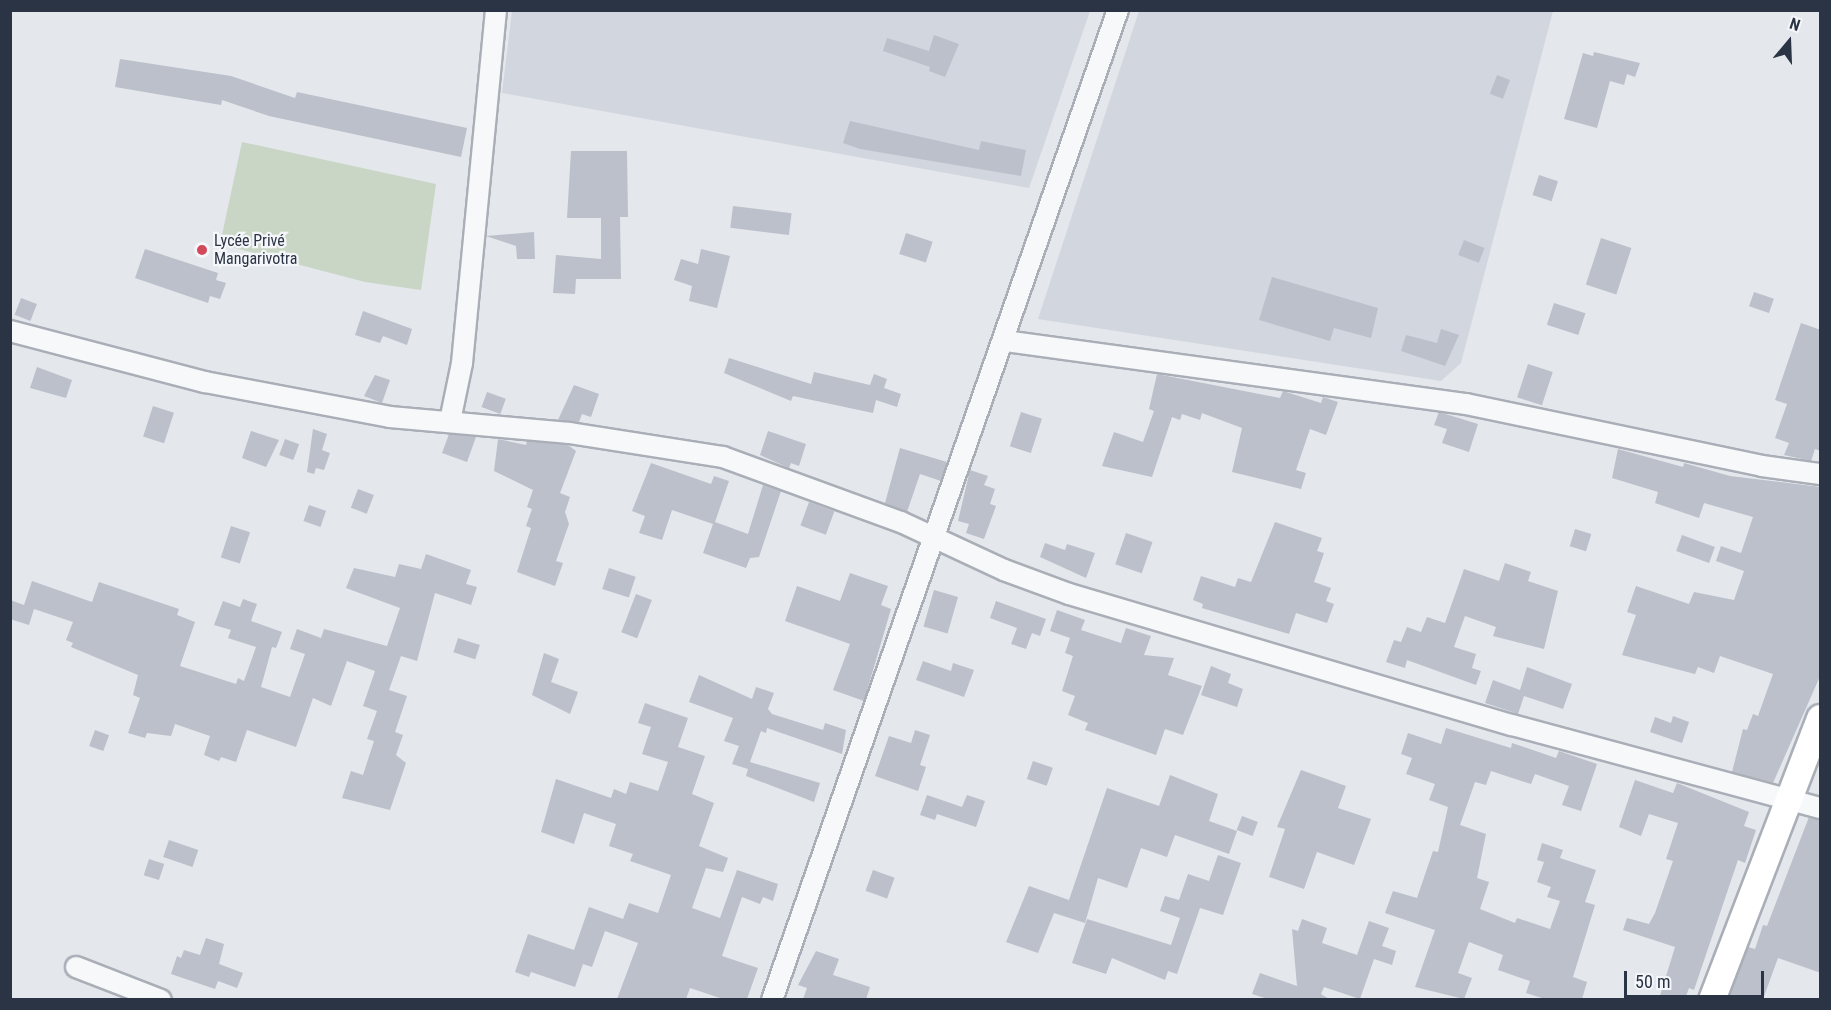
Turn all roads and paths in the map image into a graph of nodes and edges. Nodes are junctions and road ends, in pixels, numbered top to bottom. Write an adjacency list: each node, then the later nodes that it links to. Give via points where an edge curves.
1 (496, 10): 5 (street, via 462,363)
2 (1118, 10): 4 (street)
3 (10, 331): 5 (street, via 248,391 390,417)
4 (1005, 341): 6 (street, via 1467,404 1762,466); 7 (street)
5 (450, 421): 7 (street, via 717,455)
6 (1821, 474)
7 (937, 538): 9 (street, via 1004,570 1147,618); 13 (street)
8 (1821, 718): 9 (main road)
9 (1789, 803): 10 (street); 14 (main road)
10 (1821, 808)
11 (76, 967): 12 (street)
12 (161, 999)
13 (772, 999)
14 (1712, 999)

